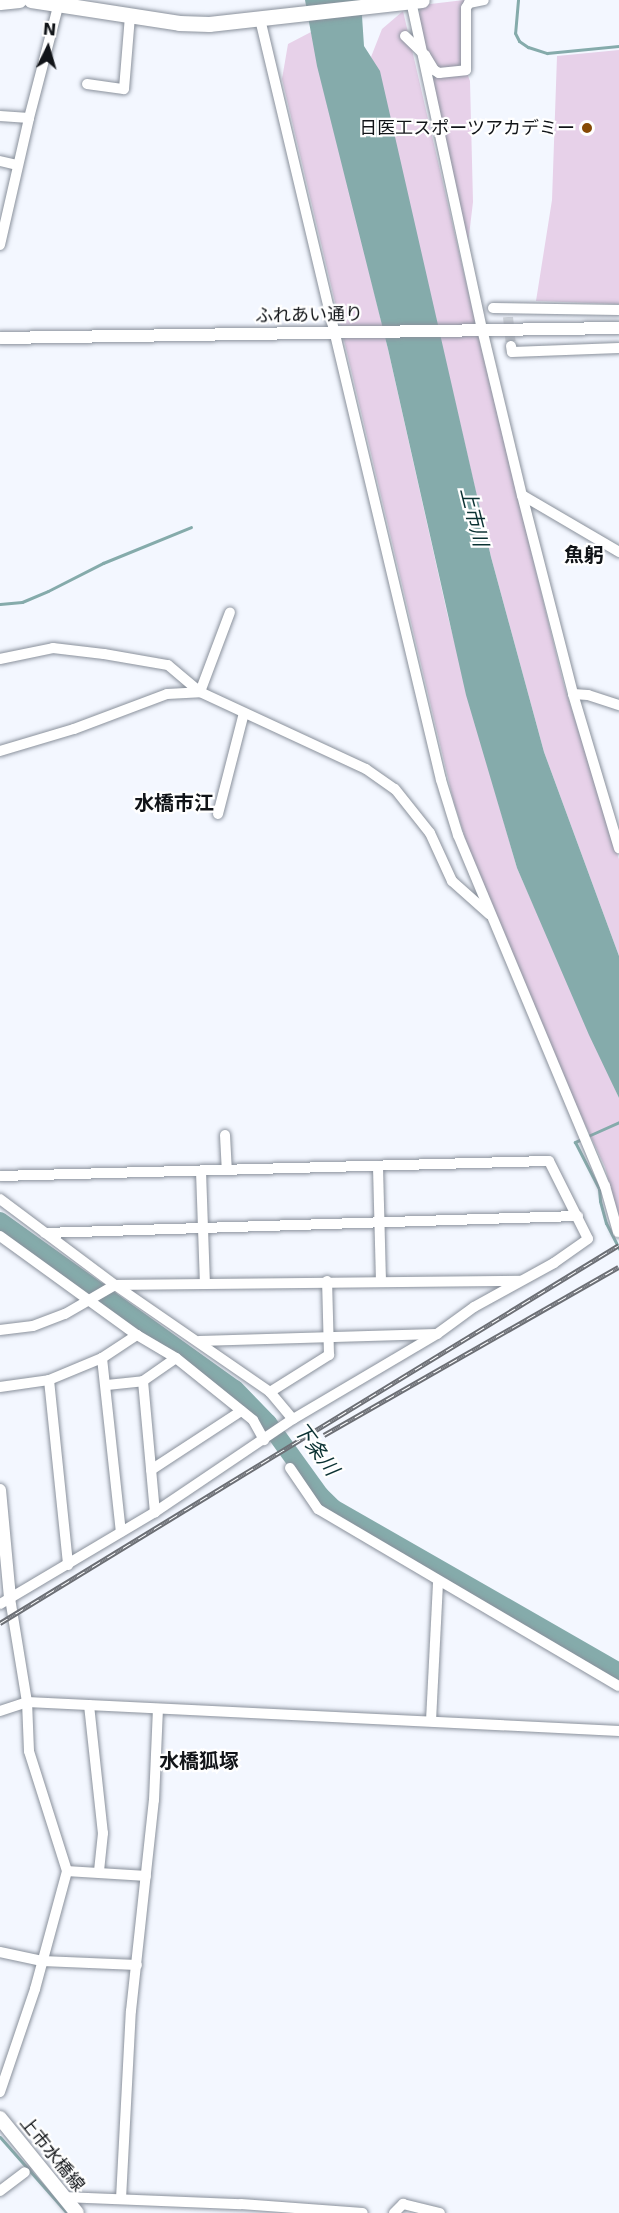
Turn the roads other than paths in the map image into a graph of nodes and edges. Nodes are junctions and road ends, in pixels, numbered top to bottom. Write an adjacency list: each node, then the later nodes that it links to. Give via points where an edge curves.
1 (19, 0): 5 (main road)
2 (31, 0): 6 (main road)
3 (484, 0): 10 (street, via 469,3 466,8 466,70 439,73)
4 (416, 1): 8 (main road); 10 (street)
5 (0, 2)
6 (59, 3): 7 (main road); 13 (street)
7 (130, 16): 8 (main road, via 209,24); 11 (street, via 124,89)
8 (266, 18): 21 (street)
9 (405, 36): 10 (street)
10 (419, 49): 20 (street)
11 (87, 84)
12 (0, 116): 13 (street)
13 (29, 118): 15 (street)
14 (0, 161): 15 (street)
15 (18, 165): 16 (street)
16 (0, 245)
17 (493, 308): 18 (street, via 508,312)
18 (619, 310)
19 (619, 328): 20 (street, ふれあい通り)
20 (478, 329): 21 (street, ふれあい通り); 25 (street)
21 (339, 333): 22 (street, ふれあい通り); 36 (street, via 441,780 458,835)
22 (0, 338)
23 (511, 346): 24 (street, via 512,352)
24 (619, 348)
25 (522, 495): 26 (street); 30 (street)
26 (619, 552)
27 (230, 612): 29 (street)
28 (0, 658): 29 (street, via 53,648 104,654 168,665)
29 (200, 692): 32 (street); 33 (street, via 167,694 74,729)
30 (573, 694): 31 (street); 35 (street)
31 (619, 705)
32 (244, 713): 34 (street); 36 (street, via 366,769 395,789 430,833 452,881)
33 (0, 751)
34 (218, 814)
35 (619, 849)
36 (492, 916): 46 (street, via 605,1186)
37 (225, 1136): 39 (street)
38 (378, 1167): 39 (street); 43 (street, via 549,1161); 44 (street)
39 (227, 1170): 40 (street)
40 (201, 1171): 41 (street); 45 (street)
41 (0, 1176)
42 (0, 1199): 47 (street)
43 (578, 1216): 44 (street); 51 (street, via 588,1239)
44 (379, 1221): 45 (street); 50 (street)
45 (203, 1228): 47 (street); 52 (street)
46 (618, 1232)
47 (45, 1233): 53 (street)
48 (0, 1236): 54 (street)
49 (327, 1281): 50 (street); 52 (street); 58 (street)
50 (381, 1281): 51 (street)
51 (520, 1281): 56 (street)
52 (205, 1283): 53 (street)
53 (112, 1286): 54 (street); 59 (street)
54 (90, 1297): 55 (street, via 65,1314 33,1326); 57 (street)
55 (0, 1330)
56 (437, 1334): 58 (street); 68 (street)
57 (137, 1335): 60 (street); 61 (street)
58 (329, 1337): 59 (street); 66 (street, via 329,1355)
59 (199, 1341): 66 (street)
60 (102, 1358): 62 (street); 64 (street)
61 (176, 1358): 63 (street); 67 (street)
62 (49, 1380): 65 (street); 75 (street)
63 (143, 1381): 64 (street); 71 (street)
64 (107, 1385): 74 (street)
65 (0, 1387)
66 (270, 1392): 68 (street)
67 (242, 1411): 69 (street); 71 (street)
68 (290, 1421): 69 (street)
69 (267, 1438): 73 (street)
70 (290, 1468): 76 (street, via 318,1509)
71 (151, 1470): 73 (street)
72 (0, 1490): 77 (street)
73 (155, 1512): 74 (street)
74 (121, 1532): 75 (street)
75 (68, 1565): 77 (street)
76 (438, 1581): 78 (street); 83 (street)
77 (5, 1601): 79 (street)
78 (619, 1686)
79 (27, 1702): 80 (street); 82 (street); 85 (street, via 29,1751)
80 (89, 1705): 81 (street); 86 (street, via 103,1833)
81 (158, 1708): 83 (street); 87 (street)
82 (0, 1711)
83 (431, 1721): 84 (street)
84 (619, 1731)
85 (67, 1871): 86 (street); 89 (street)
86 (99, 1871): 87 (street)
87 (146, 1876): 90 (street)
88 (0, 1952): 89 (street)
89 (42, 1961): 90 (street); 91 (street)
90 (137, 1965): 96 (street)
91 (0, 2092)
92 (0, 2118): 95 (main road, 上市水橋線)
93 (25, 2172): 94 (street)
94 (0, 2191)
95 (63, 2197): 96 (street); 97 (main road, 上市水橋線)
96 (121, 2199): 98 (street)
97 (77, 2213)
98 (363, 2213)
99 (394, 2213): 100 (street, via 403,2204)
100 (440, 2213)

